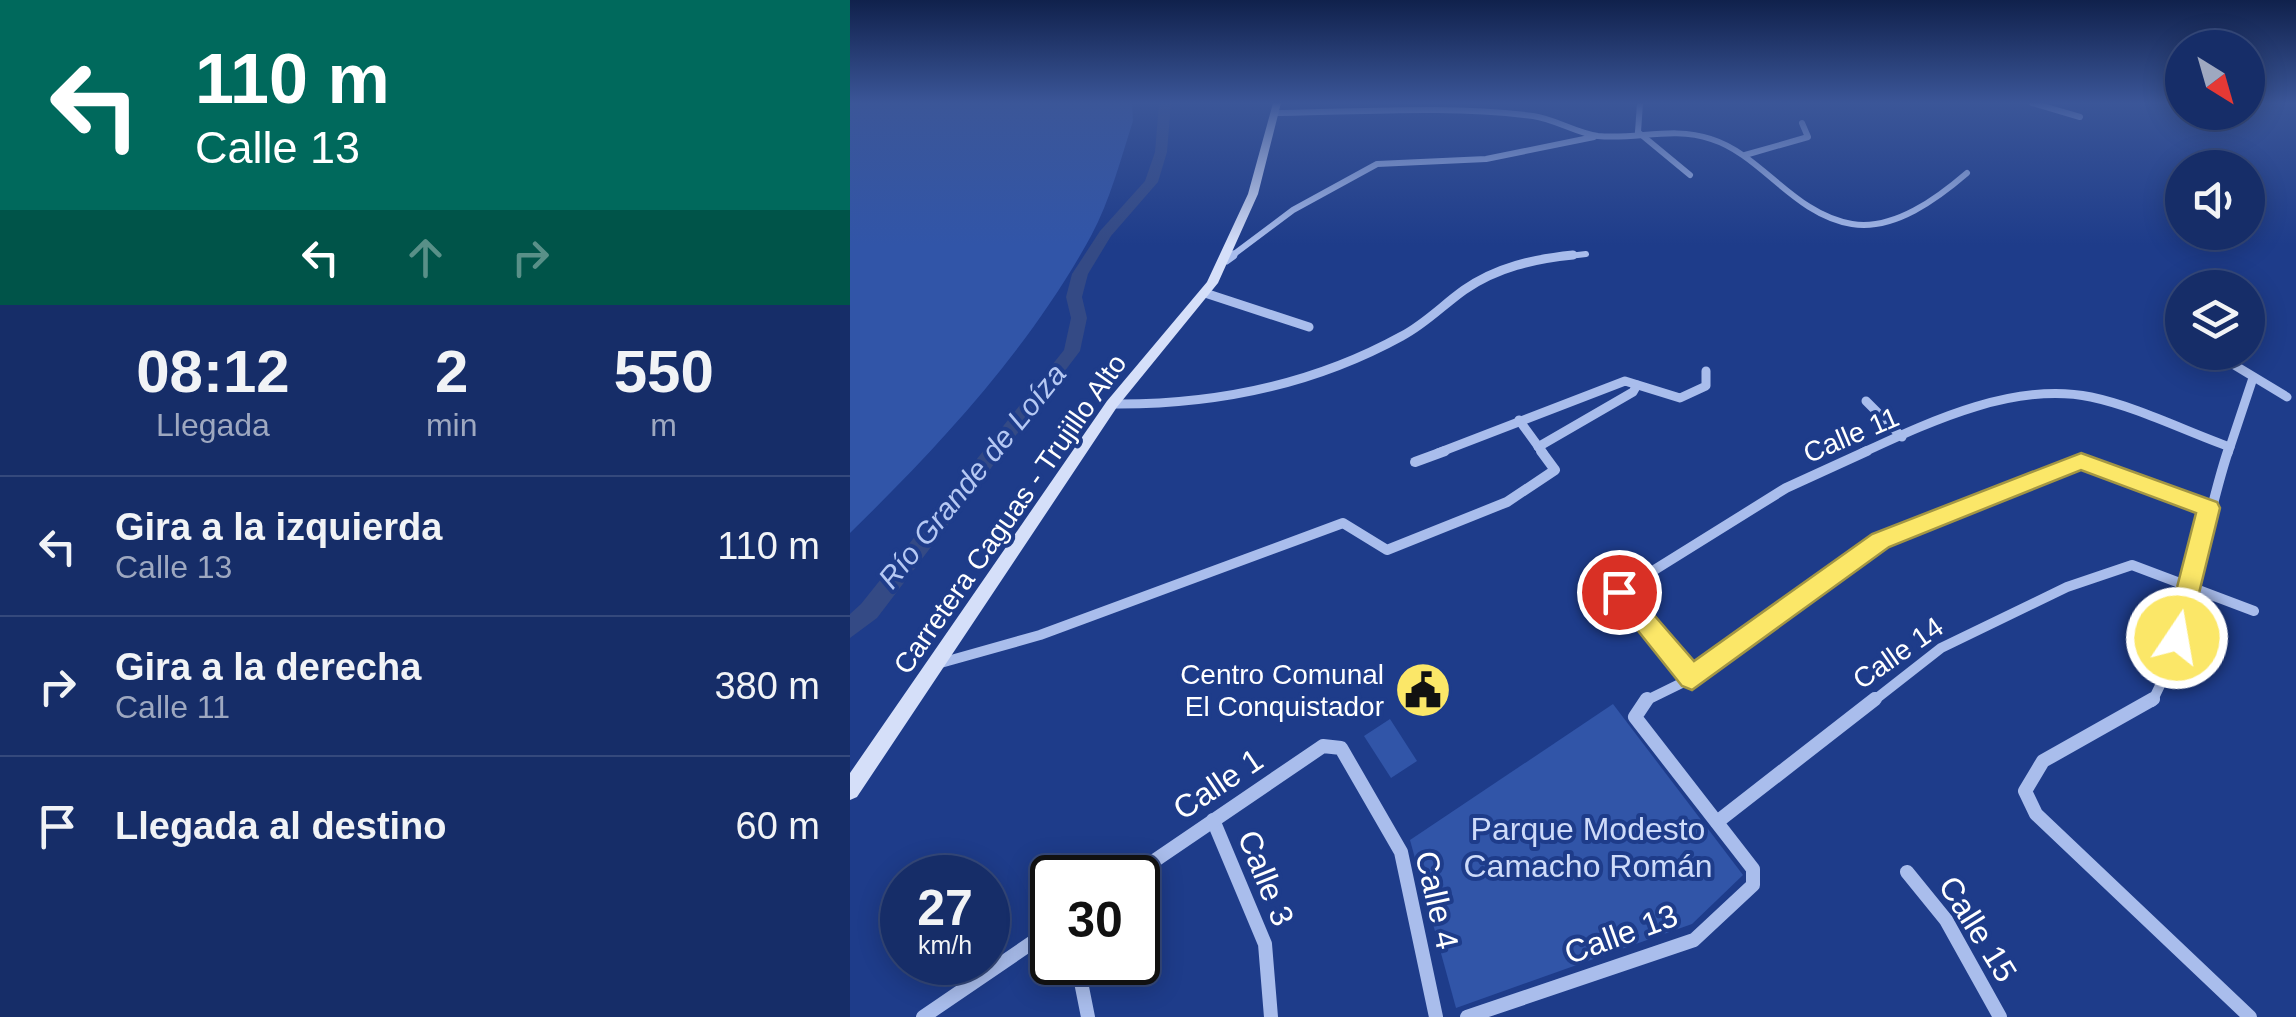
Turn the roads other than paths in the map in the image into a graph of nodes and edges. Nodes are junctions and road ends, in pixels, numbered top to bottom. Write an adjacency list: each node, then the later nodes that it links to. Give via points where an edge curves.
1 (1265, 150): 10 (street, Carretera Caguas - Trujillo Alto)
2 (1524, 150): 10 (street, via 1377,164 1293,210)
3 (1660, 150): 8 (street)
4 (1736, 150): 6 (street)
5 (1761, 150): 6 (street)
6 (1745, 155): 7 (street, via 1784,194 1852,224 1880,222 1931,203)
7 (1967, 173)
8 (1690, 175)
9 (1586, 254): 19 (street, via 1496,272 1404,336 1270,388 1227,399)
10 (1226, 260): 11 (street, Carretera Caguas - Trujillo Alto)
11 (1204, 293): 12 (street); 19 (street, Carretera Caguas - Trujillo Alto)
12 (1309, 327)
13 (2241, 370): 15 (street)
14 (1706, 371): 16 (street, via 1706,386 1680,398)
15 (2253, 378): 17 (street); 23 (street)
16 (1638, 385): 20 (street, via 1625,381); 22 (street)
17 (2286, 397)
18 (1866, 401): 21 (street)
19 (1112, 404): 28 (street, Carretera Caguas - Trujillo Alto)
20 (1519, 420): 22 (street); 24 (street)
21 (1902, 437): 23 (street, Calle 11, via 2000,400 2043,394 2116,403); 29 (street, Calle 11, via 1786,488 1619,592)
22 (1538, 446): 28 (street, via 1552,475 1507,502 1398,547 1387,550 1343,523 1040,635)
23 (2230, 446): 25 (street)
24 (1415, 462)
25 (2209, 508): 26 (street); 29 (street, Calle 13, via 2081,462 1880,540)
26 (2189, 584): 27 (street, Calle 14); 33 (street, Calle 14, via 2132,565 2067,587 1941,648); 44 (street, via 2172,664 2152,702 2043,761 2025,790 2036,814)
27 (2254, 611)
28 (936, 664): 31 (street, Carretera Caguas - Trujillo Alto)
29 (1692, 678): 33 (street, Calle 13, via 1643,701 1635,718)
30 (1342, 748): 32 (street, Calle 1, via 1323,746); 41 (street, Calle 4, via 1401,852)
31 (850, 790)
32 (1213, 820): 34 (street, Calle 1); 40 (street, Calle 3, via 1265,944)
33 (1717, 822): 42 (street, Calle 13, via 1752,869 1753,886 1694,940)
34 (1160, 856)
35 (1907, 872): 43 (street, Calle 15, via 1946,920)
36 (1030, 944): 38 (street)
37 (1082, 985): 39 (street)
38 (923, 1017)
39 (1088, 1017)
40 (1271, 1017)
41 (1436, 1017)
42 (1467, 1017)
43 (2000, 1017)
44 (2250, 1017)

